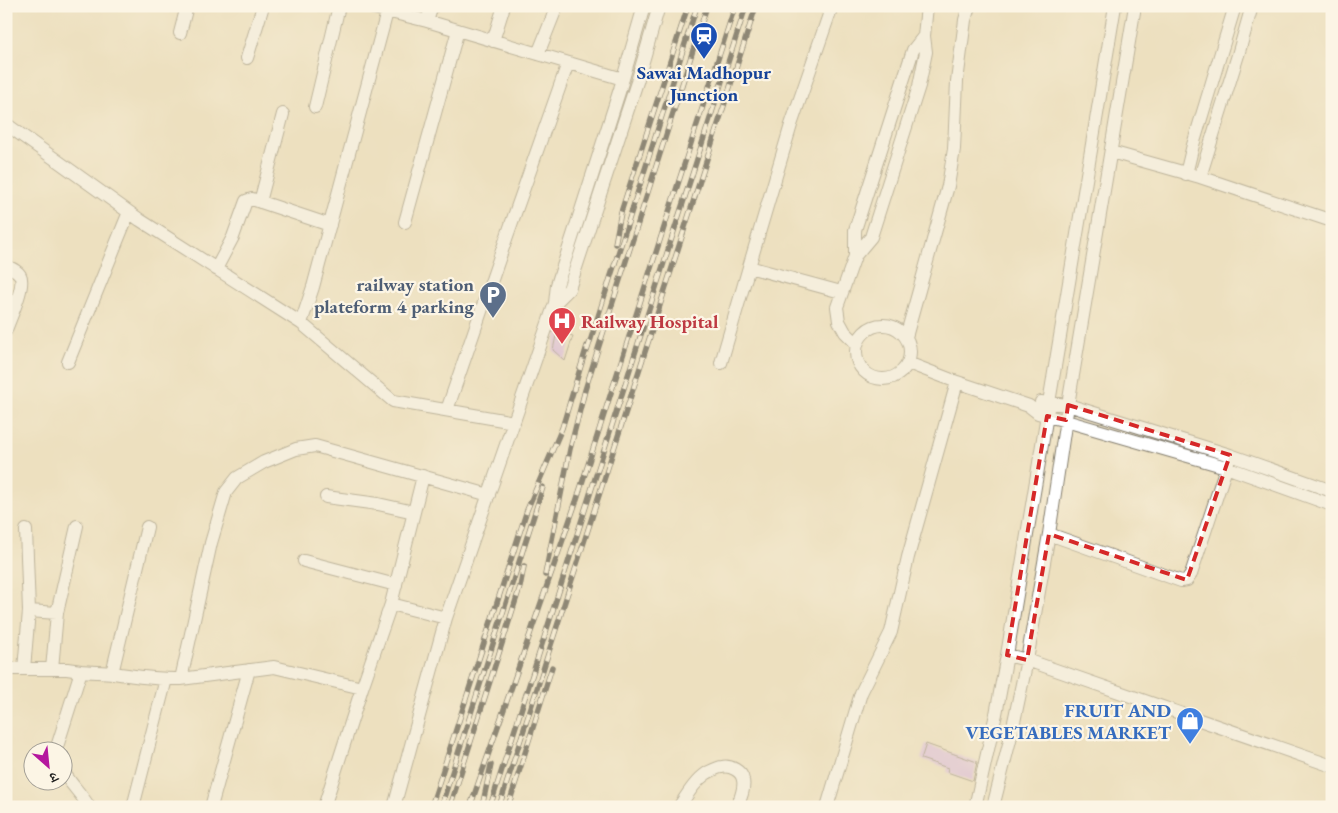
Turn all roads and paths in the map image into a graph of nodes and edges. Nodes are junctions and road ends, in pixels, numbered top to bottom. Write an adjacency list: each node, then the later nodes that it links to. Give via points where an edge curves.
1 (188, 6): 20 (street)
2 (262, 6): 24 (street)
3 (339, 6): 27 (street)
4 (366, 6): 17 (street)
5 (432, 6): 18 (street)
6 (504, 6): 22 (street)
7 (557, 6): 23 (street)
8 (644, 6): 26 (street)
9 (659, 6): 43 (street, via 569,289)
10 (832, 6): 40 (street, via 790,125)
11 (927, 6): 21 (street)
12 (968, 6): 46 (street, via 957,81 954,149 948,186)
13 (1115, 6): 52 (street)
14 (1135, 6): 30 (street)
15 (1235, 6): 31 (street)
16 (1252, 6): 32 (street)
17 (387, 12): 18 (street); 37 (street)
18 (427, 21): 19 (street)
19 (458, 30): 22 (street); 36 (street)
20 (180, 33)
21 (924, 36): 38 (street, via 913,50 854,230); 38 (street, via 926,52 919,86 872,237)
22 (493, 41): 23 (street)
23 (538, 54): 25 (street)
24 (247, 58)
25 (568, 63): 26 (street); 55 (street)
26 (623, 79): 43 (street, via 557,285)
27 (315, 107)
28 (283, 114): 33 (street)
29 (6, 124): 34 (street)
30 (1111, 152): 31 (street); 53 (street)
31 (1186, 174): 32 (street)
32 (1200, 177): 35 (street)
33 (260, 202): 37 (street); 41 (street, via 246,201 233,237)
34 (129, 212): 41 (street); 48 (street)
35 (1332, 221)
36 (405, 222)
37 (330, 225): 44 (street)
38 (854, 256): 42 (street)
39 (6, 266): 45 (street, via 21,276 22,285)
40 (749, 267): 42 (street); 49 (street)
41 (216, 269): 44 (street)
42 (842, 292): 47 (street, via 837,308 839,321)
43 (555, 303): 58 (street)
44 (301, 323): 55 (street, via 393,401)
45 (6, 330)
46 (906, 337): 47 (street, via 900,330 884,324 867,329); 50 (street, via 910,345)
47 (857, 344): 50 (street, via 857,362 862,370 878,379 896,376)
48 (68, 362)
49 (720, 363)
50 (908, 363): 51 (street)
51 (957, 382): 54 (street); 97 (street, via 908,557 891,632 861,693)
52 (1050, 402): 53 (street); 54 (street); 56 (street)
53 (1068, 405): 57 (street); 59 (street)
54 (1029, 406): 56 (street)
55 (447, 410): 58 (street)
56 (1047, 416): 57 (street); 76 (street)
57 (1066, 420): 59 (street); 69 (street)
58 (514, 422): 62 (street)
59 (1228, 461): 61 (street); 64 (street); 69 (street, via 1192,574 1187,580 1181,581)
60 (423, 476): 62 (street); 65 (street); 85 (street, via 315,446 296,449 264,462 237,478 226,492 211,543)
61 (1332, 491)
62 (489, 495): 75 (street)
63 (326, 497): 65 (street)
64 (1332, 505)
65 (414, 512): 71 (street)
66 (76, 526): 74 (street)
67 (147, 527): 83 (street)
68 (26, 530): 73 (street)
69 (1049, 534): 77 (street)
70 (304, 561): 71 (street)
71 (396, 586): 72 (street)
72 (391, 604): 75 (street); 86 (street)
73 (29, 611): 74 (street); 79 (street)
74 (57, 613): 80 (street)
75 (446, 618): 94 (street)
76 (1007, 655): 77 (street); 98 (street)
77 (1027, 660): 88 (street); 99 (street)
78 (6, 669): 79 (street)
79 (24, 669): 80 (street)
80 (52, 669): 82 (street)
81 (249, 670): 85 (street); 86 (street, via 274,667); 92 (street)
82 (81, 671): 83 (street); 87 (street)
83 (112, 673): 84 (street)
84 (166, 679): 85 (street); 91 (street)
85 (181, 679)
86 (362, 688): 93 (street)
87 (59, 740)
88 (1332, 766)
89 (72, 784): 90 (street)
90 (88, 807)
91 (133, 807)
92 (211, 807)
93 (324, 807)
94 (394, 807)
95 (679, 807): 96 (street, via 706,774 722,766 740,772 743,779)
96 (737, 807)
97 (827, 807)
98 (975, 807)
99 (993, 807)

